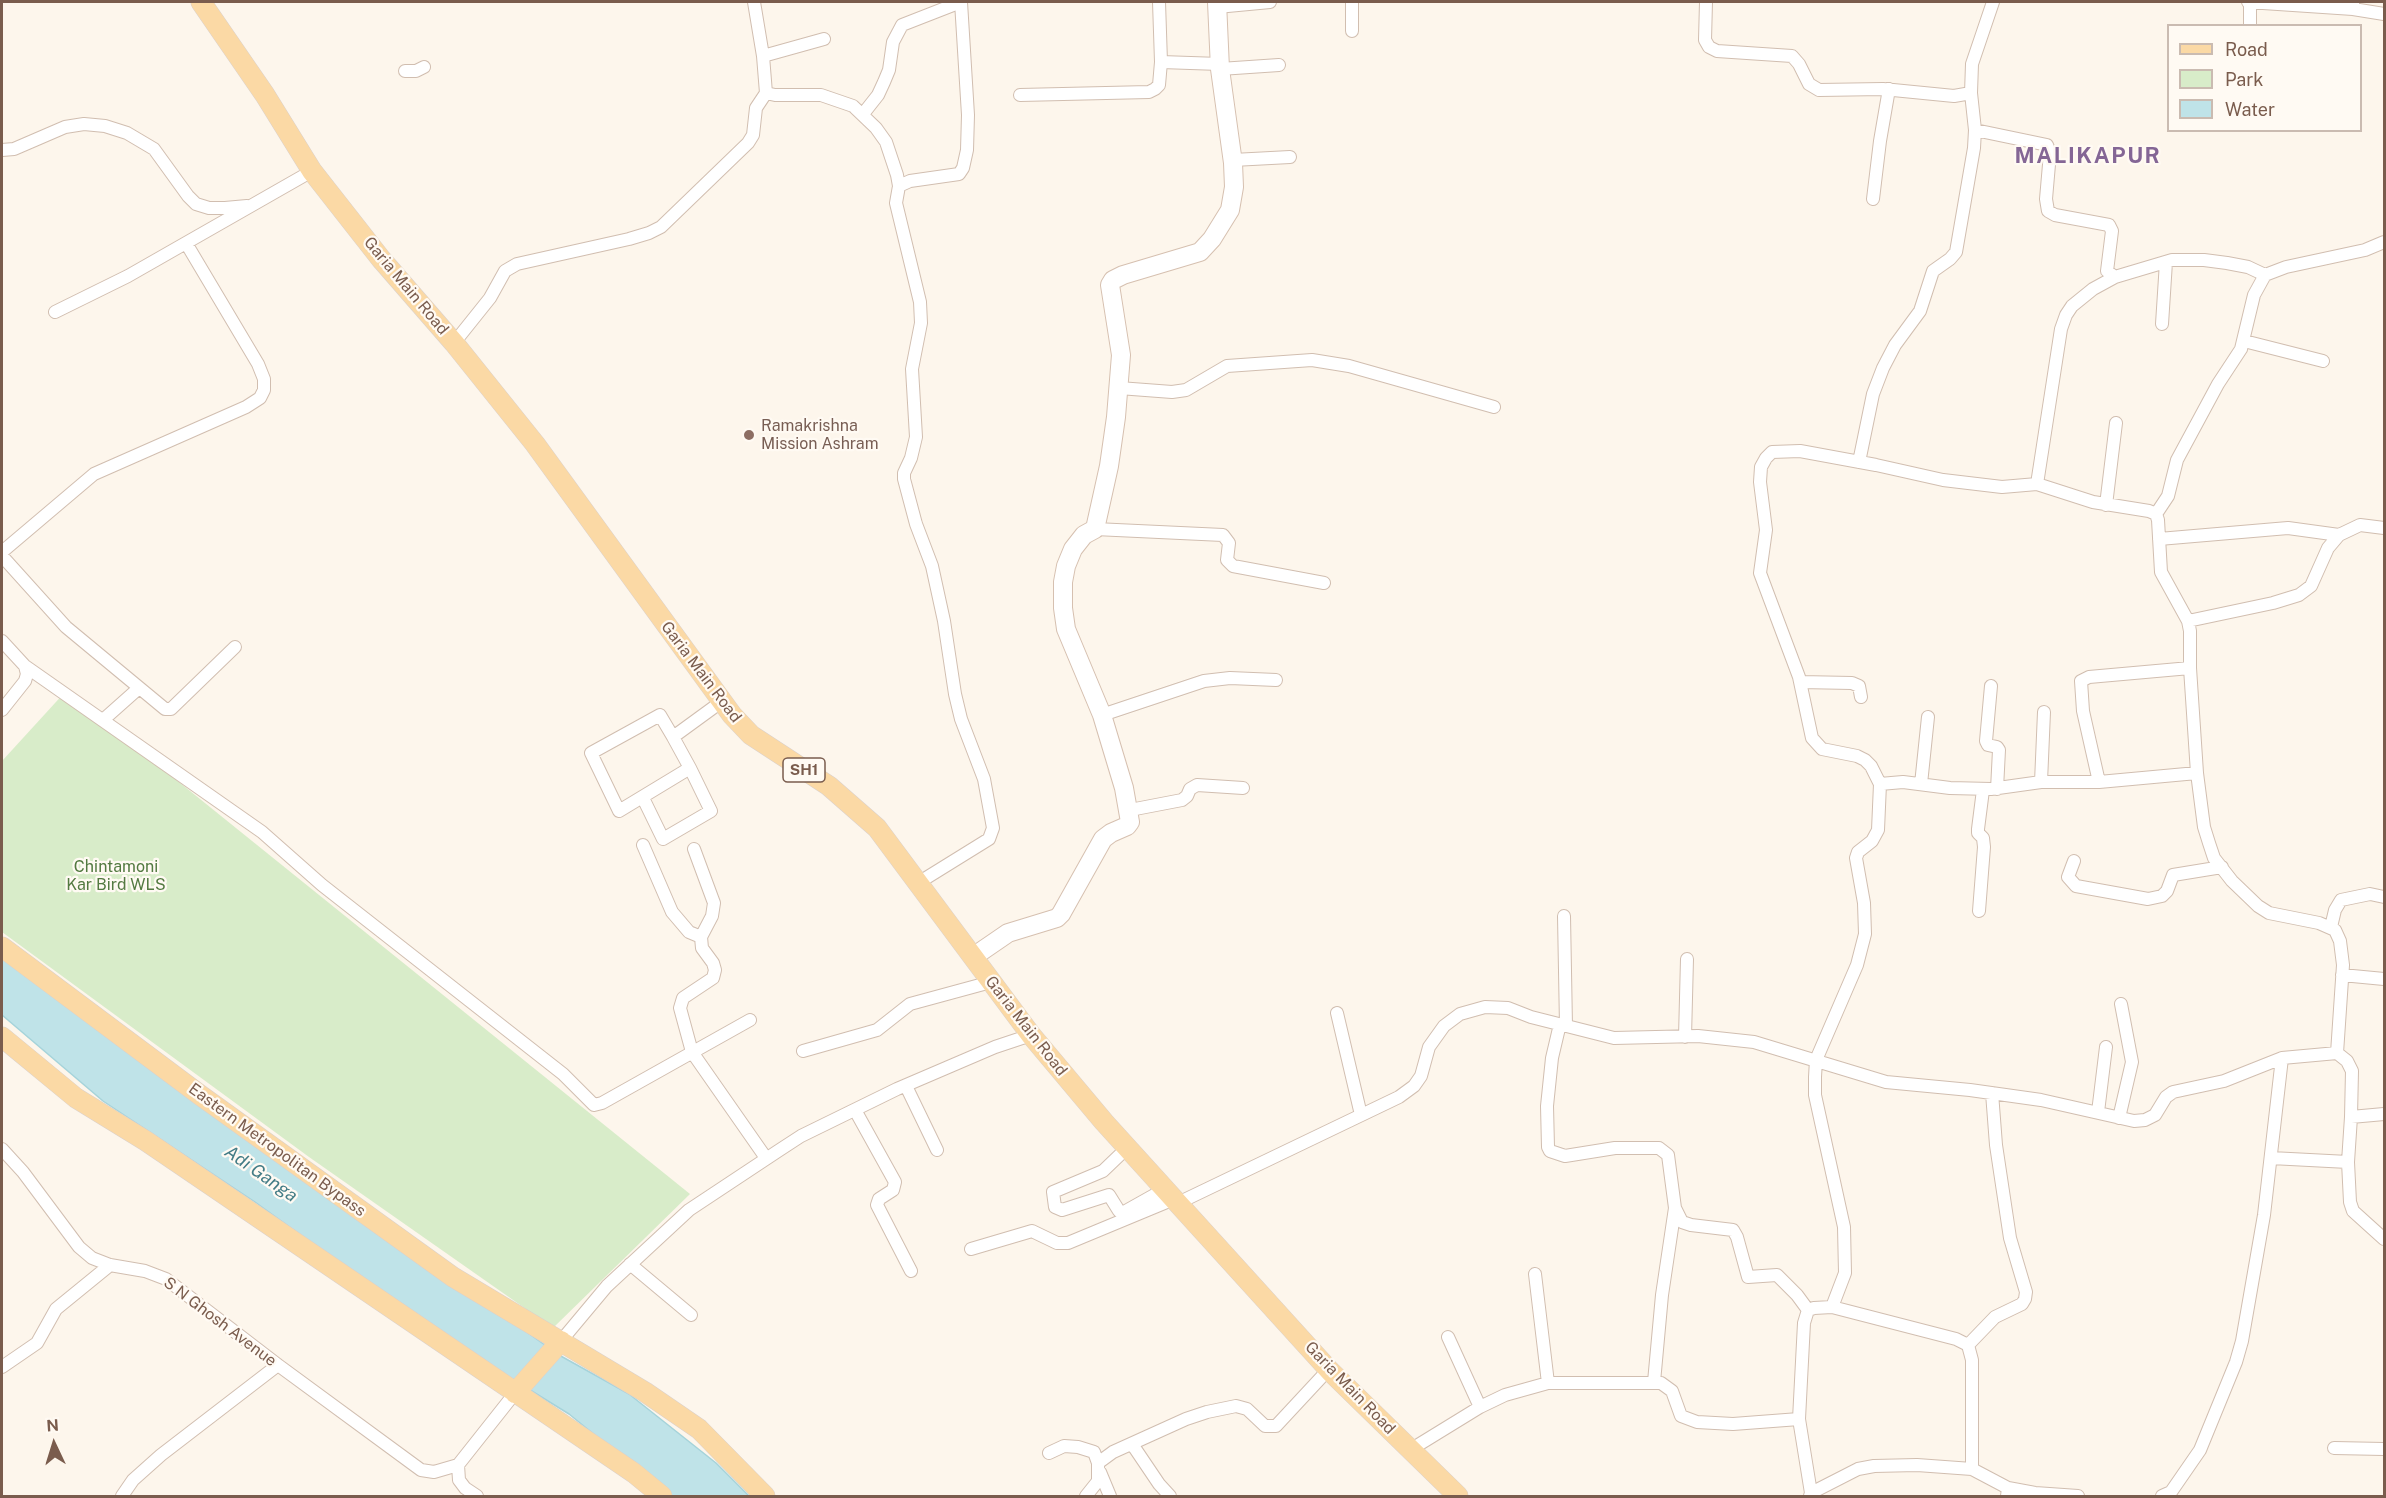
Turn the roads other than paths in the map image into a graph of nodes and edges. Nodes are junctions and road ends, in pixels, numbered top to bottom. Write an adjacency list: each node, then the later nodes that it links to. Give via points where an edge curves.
1 (201, 2): 31 (main road, Garia Main Road / SH1)
2 (754, 2): 16 (street)
3 (961, 2): 26 (street, via 902,25 893,42 884,82); 32 (street, via 968,115 963,168 959,174)
4 (1159, 2): 17 (street)
5 (1270, 2): 10 (street)
6 (1352, 2): 14 (street)
7 (1706, 2): 22 (street, via 1705,40 1717,51 1792,56 1809,84 1819,90)
8 (1994, 2): 24 (street, via 1972,64)
9 (2249, 2): 11 (street); 13 (street)
10 (1217, 4): 19 (street)
11 (2353, 5): 12 (street)
12 (2385, 14)
13 (2250, 24)
14 (1352, 31)
15 (824, 39): 16 (street)
16 (763, 56): 23 (street)
17 (1161, 62): 19 (street); 25 (street, via 1159,85 1149,92)
18 (1279, 64): 19 (street)
19 (1220, 66): 30 (street)
20 (424, 67): 21 (street)
21 (405, 71)
22 (1889, 89): 24 (street, via 1954,96); 33 (street)
23 (766, 93): 26 (street, via 821,95 853,106); 43 (street, via 756,108 753,135 748,143 661,227 629,239 517,264 505,271 490,298)
24 (1971, 93): 27 (street)
25 (1020, 94)
26 (863, 114): 32 (street, via 886,142)
27 (1975, 129): 39 (street, via 2046,145 2050,153 2048,211 2109,225 2112,231 2107,271); 48 (street, via 1956,252 1933,271 1920,311 1883,368)
28 (2, 150): 34 (street, via 14,149 65,127 105,126 127,133 154,149 196,204 209,208)
29 (1290, 157): 30 (street)
30 (1233, 160): 45 (street, via 1230,210 1206,247 1190,256 1123,275 1110,285 1121,356)
31 (312, 171): 34 (street); 43 (main road, Garia Main Road / SH1)
32 (899, 186): 90 (street, via 896,202 920,302 921,323 912,369 916,437 904,479 932,566 955,694 984,779 993,828 989,839)
33 (1874, 199)
34 (254, 205): 36 (street)
35 (2385, 242): 38 (street)
36 (186, 243): 40 (street); 56 (street, via 258,364 264,378 260,398 94,474)
37 (2166, 262): 38 (street, via 2227,263); 39 (street); 41 (street)
38 (2265, 275): 42 (street, via 2254,294)
39 (2115, 277): 49 (street, via 2083,296 2066,315)
40 (55, 312)
41 (2162, 324)
42 (2244, 341): 44 (street); 51 (street, via 2177,460 2168,496)
43 (454, 343): 68 (main road, Garia Main Road / SH1, via 535,444)
44 (2323, 361)
45 (1119, 388): 46 (street, via 1186,390 1227,366 1312,360 1349,366); 53 (street, via 1109,466)
46 (1494, 407)
47 (2116, 423): 50 (street)
48 (1859, 462): 49 (street, via 1957,482 2002,487); 64 (street, via 1780,450 1772,452 1761,467 1766,530 1760,573)
49 (2037, 484): 50 (street)
50 (2106, 505): 51 (street)
51 (2156, 514): 55 (street)
52 (2385, 528): 54 (street, via 2360,525)
53 (1095, 529): 57 (street, via 1223,535 1229,543 1227,560 1233,566); 71 (street, via 1073,549 1066,566 1063,608 1069,638)
54 (2339, 535): 55 (street, via 2272,529); 58 (street, via 2306,591 2273,603)
55 (2159, 539): 58 (street, via 2164,581)
56 (2, 554): 66 (street, via 66,627)
57 (1324, 583)
58 (2188, 621): 62 (street)
59 (2, 640): 61 (street)
60 (235, 647): 66 (street, via 171,709 165,709)
61 (25, 666): 69 (street, via 25,681); 73 (street)
62 (2190, 668): 76 (street); 78 (street, via 2081,681 2083,711)
63 (1276, 680): 71 (street, via 1204,681)
64 (1800, 682): 67 (street, via 1852,683 1859,686); 79 (street, via 1815,743 1822,749 1865,760)
65 (1991, 686): 82 (street, via 1986,741 1999,750)
66 (139, 688): 73 (street)
67 (1862, 697)
68 (721, 702): 74 (street); 90 (main road, Garia Main Road / SH1, via 751,735 856,808 877,828)
69 (2, 710)
70 (2044, 712): 77 (street)
71 (1102, 715): 85 (street)
72 (1928, 717): 80 (street)
73 (103, 720): 111 (street, via 262,832 322,885 563,1074 594,1105)
74 (673, 737): 75 (street); 84 (street, via 660,715 590,754 619,811)
75 (690, 768): 84 (street); 84 (street, via 710,813 663,839)
76 (2197, 773): 78 (street); 89 (street, via 2204,827 2214,858)
77 (2041, 782): 78 (street); 82 (street)
78 (2099, 782)
79 (1880, 784): 80 (street); 114 (street, via 1878,830 1856,858 1865,934 1857,966)
80 (1921, 784): 83 (street)
81 (1243, 788): 85 (street, via 1197,785 1182,800)
82 (1997, 789): 83 (street)
83 (1983, 790): 92 (street, via 1977,829 1984,847)
84 (643, 798)
85 (1130, 810): 97 (street, via 1130,822 1103,839 1057,918 1008,933)
86 (643, 845): 95 (street, via 672,912 689,932)
87 (694, 849): 95 (street, via 714,903)
88 (2074, 861): 89 (street, via 2068,877 2076,886 2148,899 2162,896 2173,875)
89 (2222, 867): 94 (street, via 2269,913)
90 (918, 883): 97 (main road, Garia Main Road / SH1)
91 (2385, 897): 94 (street, via 2370,894 2341,900)
92 (1979, 911)
93 (1564, 916): 105 (street)
94 (2331, 927): 99 (street, via 2340,941)
95 (702, 937): 111 (street, via 702,948 715,970 712,978 683,998 680,1008)
96 (2, 947): 141 (main road, Eastern Metropolitan Bypass, via 453,1277)
97 (973, 957): 101 (main road, Garia Main Road / SH1)
98 (1687, 959): 108 (street)
99 (2342, 975): 100 (street); 112 (street)
100 (2385, 979)
101 (991, 982): 106 (main road, Garia Main Road / SH1); 110 (street, via 909,1004 877,1030)
102 (2121, 1004): 122 (street, via 2132,1062)
103 (1337, 1013): 120 (street)
104 (750, 1020): 111 (street)
105 (1563, 1025): 108 (street, via 1614,1038); 120 (street, via 1508,1008 1485,1007 1460,1014 1444,1026 1429,1047 1414,1086); 130 (street, via 1552,1058 1547,1106 1550,1151 1565,1156 1615,1148 1659,1148 1668,1155)
106 (1031, 1035): 115 (street); 123 (main road, Garia Main Road / SH1)
107 (2, 1037): 148 (main road, via 76,1098 146,1141)
108 (1685, 1037): 114 (street, via 1754,1042)
109 (2106, 1047): 118 (street)
110 (803, 1051)
111 (692, 1052): 126 (street)
112 (2337, 1053): 113 (street); 121 (street, via 2352,1071)
113 (2282, 1058): 122 (street, via 2224,1081 2173,1092 2145,1120); 127 (street)
114 (1816, 1060): 116 (street, via 1886,1082); 137 (street, via 1815,1095 1844,1227 1845,1273)
115 (906, 1086): 117 (street); 125 (street)
116 (1992, 1093): 118 (street); 142 (street, via 2010,1238 2026,1292 2022,1304 1995,1317)
117 (855, 1110): 126 (street); 135 (street, via 895,1182 893,1190 879,1199 877,1205)
118 (2098, 1112): 122 (street)
119 (2385, 1114): 121 (street)
120 (1361, 1115): 129 (street)
121 (2351, 1117): 128 (street)
122 (2119, 1118)
123 (1127, 1148): 129 (main road, Garia Main Road / SH1); 129 (street, via 1104,1171 1053,1192 1055,1208 1062,1210 1109,1195 1119,1211 1124,1212)
124 (2, 1149): 134 (street, S N Ghosh Avenue, via 79,1247)
125 (937, 1150)
126 (766, 1158): 133 (street, via 688,1210)
127 (2271, 1158): 128 (street); 170 (street, via 2236,1362 2200,1450 2171,1492)
128 (2348, 1162): 131 (street, via 2353,1211)
129 (1172, 1197): 132 (street, via 1068,1244 1032,1231); 145 (main road, Garia Main Road / SH1)
130 (1675, 1208): 138 (street, via 1682,1222 1733,1230 1748,1277 1777,1275); 146 (street)
131 (2385, 1239)
132 (971, 1249)
133 (630, 1264): 139 (street); 141 (street)
134 (110, 1265): 143 (street, S N Ghosh Avenue, via 166,1279); 144 (street, via 56,1309 37,1343)
135 (911, 1271)
136 (1535, 1274): 147 (street)
137 (1832, 1307): 138 (street); 142 (street)
138 (1809, 1310): 150 (street, via 1804,1323)
139 (691, 1315)
140 (1448, 1337): 149 (street)
141 (561, 1341): 148 (main road); 164 (main road, Eastern Metropolitan Bypass, via 699,1430)
142 (1968, 1345): 158 (street, via 1972,1360)
143 (278, 1365): 156 (street, S N Ghosh Avenue, via 421,1470 434,1472); 162 (street, via 161,1455 133,1480)
144 (2, 1367)
145 (1329, 1369): 151 (street, via 1275,1426 1265,1426 1247,1409 1236,1406 1191,1417); 154 (main road, Garia Main Road / SH1)
146 (1654, 1382): 147 (street); 150 (street, via 1672,1391 1681,1416 1686,1419 1733,1424)
147 (1548, 1383): 149 (street)
148 (515, 1393): 156 (street); 163 (main road, via 634,1473)
149 (1480, 1407): 154 (street)
150 (1799, 1419): 160 (street)
151 (1132, 1444): 157 (street, via 1113,1452); 167 (street)
152 (2334, 1448): 153 (street)
153 (2385, 1449)
154 (1410, 1450): 168 (main road, Garia Main Road / SH1)
155 (1049, 1453): 157 (street, via 1064,1446 1078,1447 1094,1452)
156 (458, 1465): 161 (street, via 459,1480)
157 (1098, 1466): 165 (street, via 1098,1481); 166 (street)
158 (1972, 1469): 159 (street); 160 (street, via 1874,1466 1858,1469)
159 (2008, 1492): 169 (street)
160 (1811, 1495)
161 (475, 1496)
162 (122, 1497)
163 (662, 1497)
164 (765, 1497)
165 (1086, 1497)
166 (1110, 1497)
167 (1170, 1497)
168 (1458, 1497)
169 (2078, 1497)
170 (2162, 1497)

